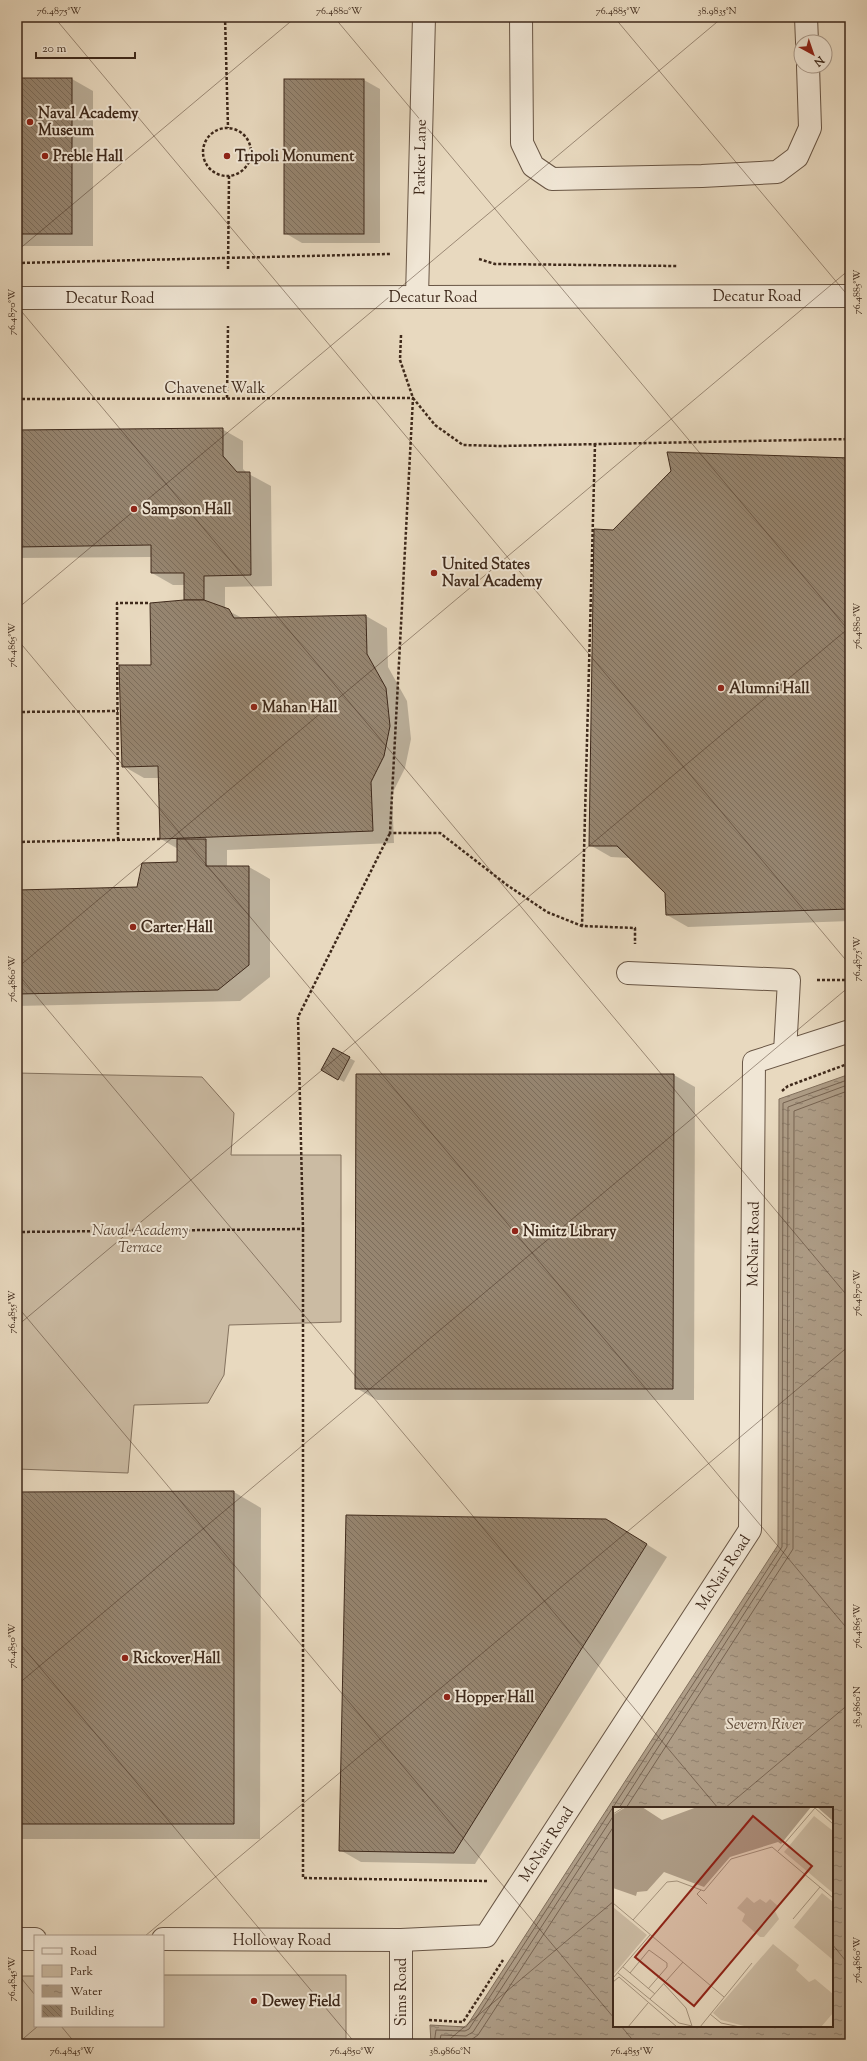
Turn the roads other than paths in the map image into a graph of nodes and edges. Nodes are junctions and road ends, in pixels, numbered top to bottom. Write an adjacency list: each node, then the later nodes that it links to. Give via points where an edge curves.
1 (521, 17): 5 (street, via 522,143 533,166 552,179 777,172 797,157 810,128)
2 (806, 17): 4 (street)
3 (424, 18): 7 (street, Parker Lane)
4 (807, 34)
5 (808, 74)
6 (850, 296): 7 (street, Decatur Road)
7 (417, 297): 8 (street, Decatur Road)
8 (17, 298)
9 (631, 973): 11 (street, via 789,980)
10 (850, 1031): 11 (street)
11 (784, 1052): 15 (street, McNair Road, via 754,1062 750,1530 486,1936)
12 (17, 1939): 13 (street)
13 (34, 1939)
14 (164, 1939): 15 (street, Holloway Road)
15 (401, 1940): 16 (street, Sims Road)
16 (401, 2044)

